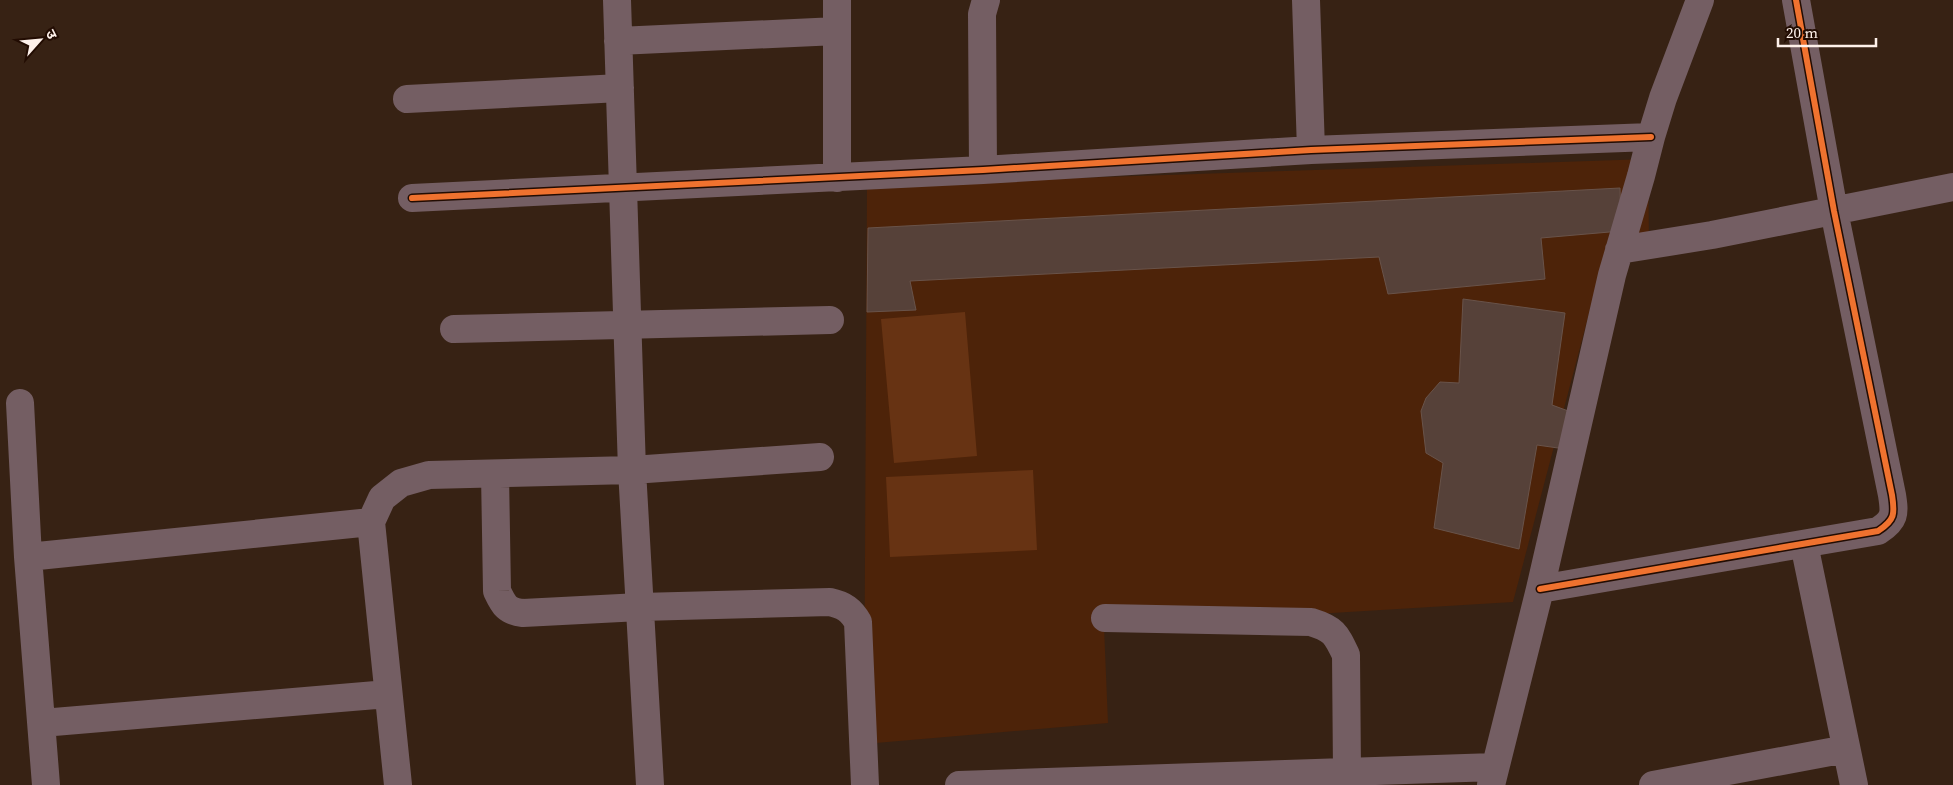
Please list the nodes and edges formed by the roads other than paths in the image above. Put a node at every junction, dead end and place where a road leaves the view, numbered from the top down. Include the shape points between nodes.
1 (617, 0) edge
2 (837, 0) edge
3 (986, 0) edge
4 (1306, 0) edge
5 (1700, 0) edge
6 (1796, 0) edge
7 (837, 31) junction
8 (618, 41) junction
9 (620, 88) junction
10 (407, 99) dead end
11 (1651, 137) junction
12 (1311, 150) junction
13 (983, 170) junction
14 (837, 178) junction
15 (1953, 187) edge
16 (622, 189) junction
17 (412, 198) dead end
18 (1834, 211) junction
19 (1619, 250) junction
20 (830, 320) dead end
21 (627, 324) junction
22 (454, 329) dead end
23 (20, 403) dead end
24 (820, 457) dead end
25 (632, 470) junction
26 (495, 474) junction
27 (371, 522) junction
28 (1804, 544) junction
29 (28, 557) junction
30 (1540, 589) junction
31 (640, 607) junction
32 (1105, 618) dead end
33 (388, 694) junction
34 (42, 723) junction
35 (1846, 749) junction
36 (1347, 772) junction
37 (1493, 776) edge
38 (46, 785) edge
39 (398, 785) edge
40 (650, 785) edge
41 (865, 785) edge
42 (959, 785) edge
43 (1653, 785) edge
44 (1854, 785) edge

1 - 8 street
2 - 7 street
3 - 13 street via 982,14
4 - 12 street
5 - 11 street
6 - 18 street
7 - 8 street
7 - 14 street
8 - 9 street
9 - 10 street
9 - 16 street
11 - 12 street
11 - 19 street
12 - 13 street
13 - 14 street
14 - 16 street
15 - 18 street
16 - 17 street
16 - 21 street
18 - 19 street
18 - 28 street via 1894,509 1890,524 1878,531
19 - 30 street
20 - 21 street
21 - 22 street
21 - 25 street
23 - 29 street
24 - 25 street
25 - 26 street
25 - 31 street
26 - 27 street via 429,476 401,484 382,498
26 - 31 street via 497,591 511,612
27 - 29 street
27 - 33 street
28 - 30 street
28 - 35 street
29 - 34 street
30 - 37 street
31 - 40 street
31 - 41 street via 842,604 858,622
32 - 36 street via 1311,622 1329,627 1346,655
33 - 34 street
33 - 39 street
34 - 38 street
35 - 43 street
35 - 44 street
36 - 37 street
36 - 42 street

